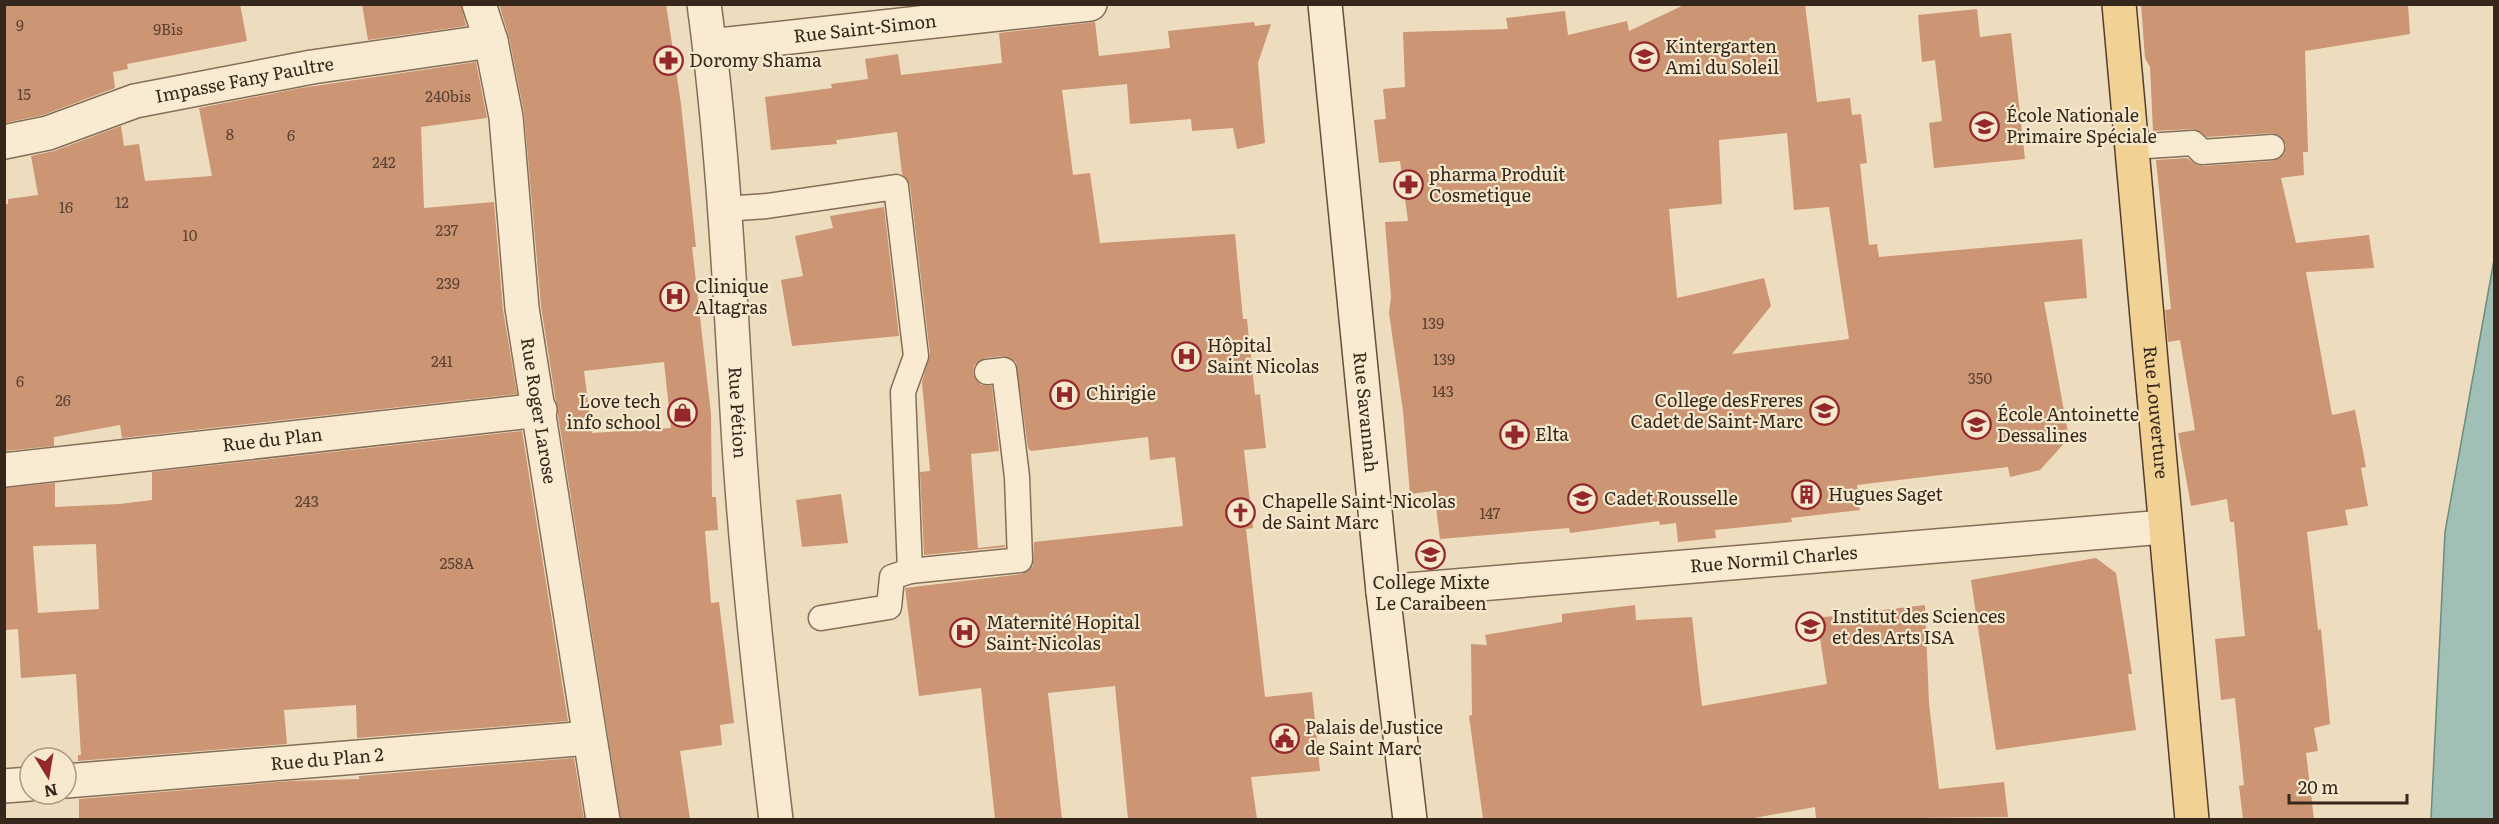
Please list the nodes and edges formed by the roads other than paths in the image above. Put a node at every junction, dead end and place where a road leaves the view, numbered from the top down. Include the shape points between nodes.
1 (479, 4) edge
2 (704, 4) edge
3 (1090, 4) edge
4 (1325, 4) edge
5 (2119, 4) edge
6 (491, 41) junction
7 (710, 46) junction
8 (4, 142) edge
9 (2132, 147) junction
10 (2272, 147) dead end
11 (724, 209) junction
12 (987, 372) dead end
13 (540, 410) junction
14 (4, 470) edge
15 (2163, 527) junction
16 (910, 572) junction
17 (1383, 592) junction
18 (821, 618) dead end
19 (589, 738) junction
20 (78, 780) edge
21 (603, 819) edge
22 (776, 819) edge
23 (1410, 819) edge
24 (2192, 819) edge

1 - 6 street, Rue Roger Larose
2 - 7 street, Rue Pétion
3 - 7 street, Rue Saint-Simon
4 - 17 street, Rue Savannah
5 - 9 main road, Rue Louverture
6 - 8 street, Impasse Fany Paultre via 312,67 135,101 48,133
6 - 13 street, Rue Roger Larose via 506,117 522,308
7 - 11 street, Rue Pétion
9 - 10 lane via 2193,143 2202,152
9 - 15 main road, Rue Louverture
11 - 16 lane via 896,187 916,356 903,392
11 - 22 street, Rue Pétion via 755,641
12 - 16 lane via 1004,370 1017,477 1020,560
13 - 14 street, Rue du Plan
13 - 19 street, Rue Roger Larose
15 - 17 street, Rue Normil Charles
15 - 24 main road, Rue Louverture
16 - 18 lane via 892,577 889,607
17 - 23 street, Rue Savannah
19 - 20 street, Rue du Plan 2
19 - 21 street, Rue Roger Larose

